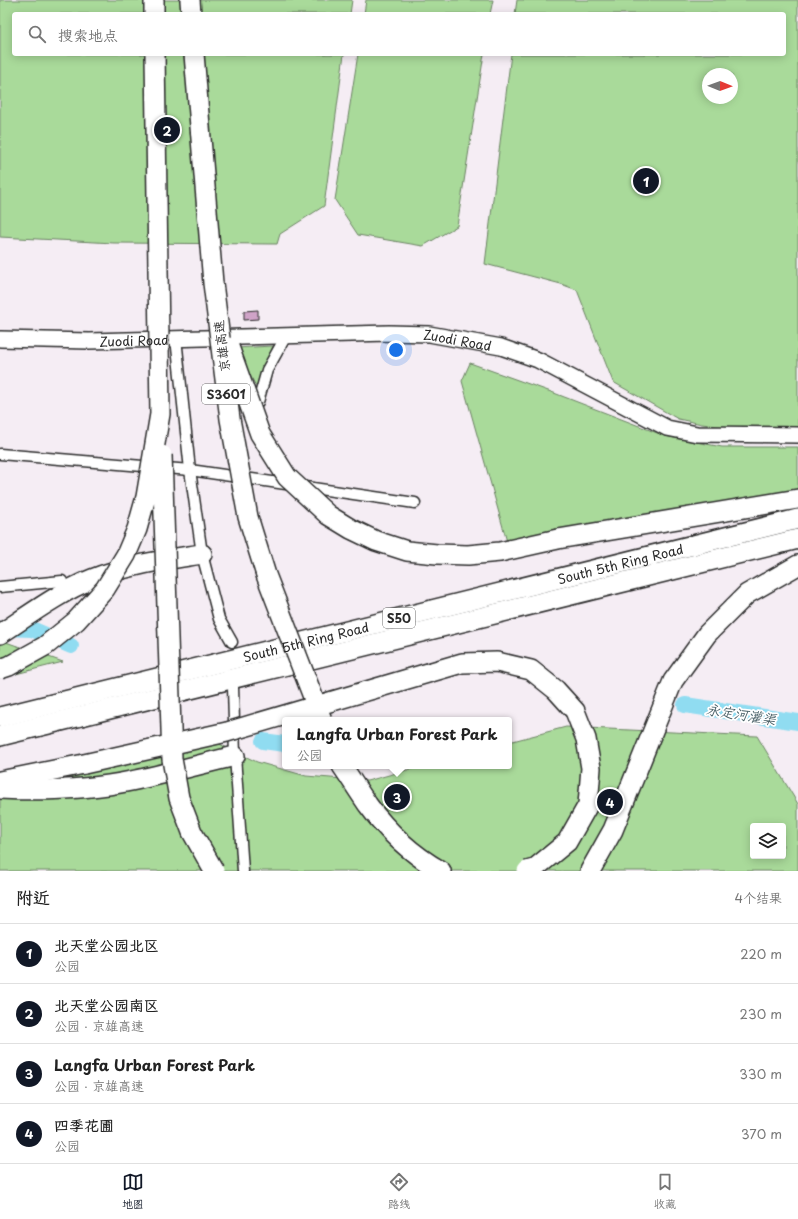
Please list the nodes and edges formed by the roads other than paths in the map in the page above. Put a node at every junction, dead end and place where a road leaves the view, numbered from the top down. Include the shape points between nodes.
1 (154, 0) edge
2 (190, 0) edge
3 (154, 12) edge
4 (191, 12) edge
5 (155, 56) edge
6 (194, 56) edge
7 (213, 283) junction
8 (286, 336) junction
9 (176, 338) junction
10 (213, 338) junction
11 (0, 339) edge
12 (160, 414) junction
13 (798, 435) edge
14 (0, 454) edge
15 (190, 470) junction
16 (798, 499) edge
17 (415, 503) dead end
18 (798, 519) edge
19 (798, 539) edge
20 (202, 554) junction
21 (798, 565) edge
22 (62, 581) dead end
23 (0, 587) edge
24 (0, 634) edge
25 (232, 642) dead end
26 (0, 669) edge
27 (233, 687) dead end
28 (321, 717) edge
29 (0, 718) edge
30 (0, 736) edge
31 (235, 756) junction
32 (344, 769) edge
33 (0, 780) edge
34 (0, 788) edge
35 (214, 871) edge
36 (243, 871) edge
37 (441, 871) edge
38 (527, 871) edge
39 (590, 871) edge

1 - 3 highway
2 - 4 highway
5 - 12 highway, bridge
6 - 7 highway, 京雄高速 / S3601, bridge
7 - 16 highway, bridge via 231,354 260,434 287,477 328,515 376,541 407,551 437,554 500,552 558,539
7 - 28 highway, 京雄高速 / S3601, bridge via 230,419 248,517 266,575
8 - 10 main road, Zuodi Road
8 - 10 street via 267,370 258,402 238,369
8 - 13 main road, Zuodi Road via 429,334 501,346 538,360 667,428 697,434
9 - 10 main road, Zuodi Road
9 - 11 main road, Zuodi Road via 89,341
9 - 15 street
12 - 26 highway, bridge via 146,497 137,529 126,555 105,589 76,621 45,646
12 - 35 highway, bridge via 172,759 179,798 192,832
14 - 15 street
15 - 17 street
15 - 20 street
18 - 29 highway, South 5th Ring Road / S50
19 - 30 highway, South 5th Ring Road / S50
20 - 24 highway via 126,567 91,579
20 - 25 street via 219,620
21 - 39 highway via 747,594 707,634 673,681 613,830
22 - 23 street
27 - 31 street
31 - 34 highway via 123,782 32,790
31 - 36 street
32 - 37 highway via 368,806 398,839
33 - 38 highway, bridge via 227,732 462,663 497,662 531,670 556,690 575,711 586,739 591,768 588,805 567,842 534,869

